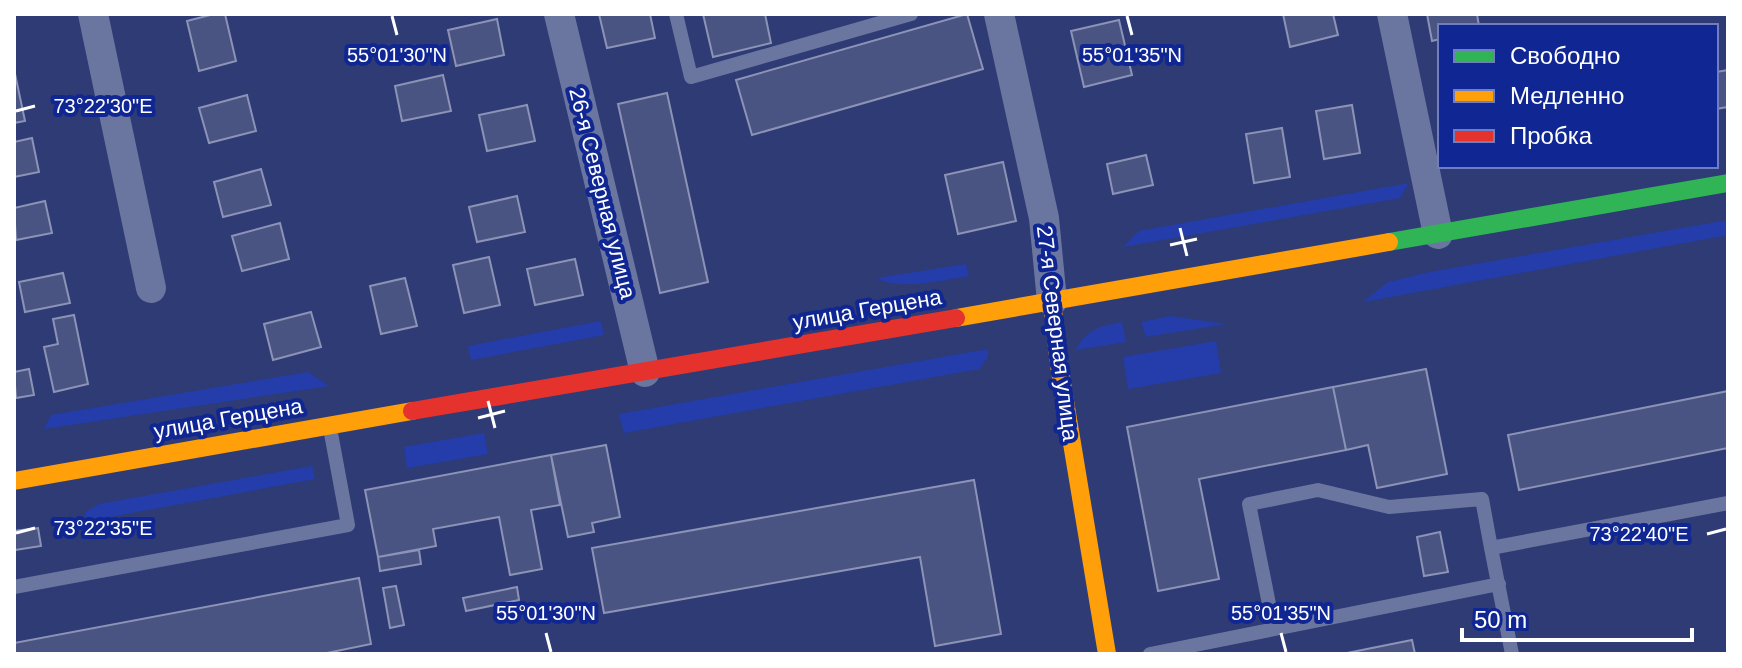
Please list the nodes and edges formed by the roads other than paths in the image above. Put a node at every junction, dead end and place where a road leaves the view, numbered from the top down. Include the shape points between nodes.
1 (93, 14) edge
2 (559, 14) edge
3 (676, 14) edge
4 (911, 14) edge
5 (999, 14) edge
6 (1392, 14) edge
7 (1728, 183) edge
8 (1438, 234) junction
9 (151, 288) dead end
10 (1052, 301) junction
11 (645, 372) junction
12 (329, 424) junction
13 (14, 481) edge
14 (1728, 503) edge
15 (1491, 548) junction
16 (1499, 584) junction
17 (14, 587) edge
18 (1274, 629) junction
19 (1107, 654) edge
20 (1150, 654) edge
21 (1512, 654) edge

1 - 9 street
2 - 11 street, 26-я Северная улица
3 - 4 lane via 691,77
5 - 10 street, 27-я Северная улица via 1044,218
6 - 8 street
7 - 8 main road, улица Герцена
8 - 10 main road, улица Герцена
10 - 11 main road, улица Герцена
10 - 19 main road, 27-я Северная улица
11 - 12 main road, улица Герцена
12 - 13 main road, улица Герцена
12 - 17 lane via 348,525
14 - 15 lane
15 - 16 lane
15 - 18 lane via 1482,499 1389,507 1318,490 1249,504
16 - 18 lane
16 - 21 lane
18 - 20 lane

